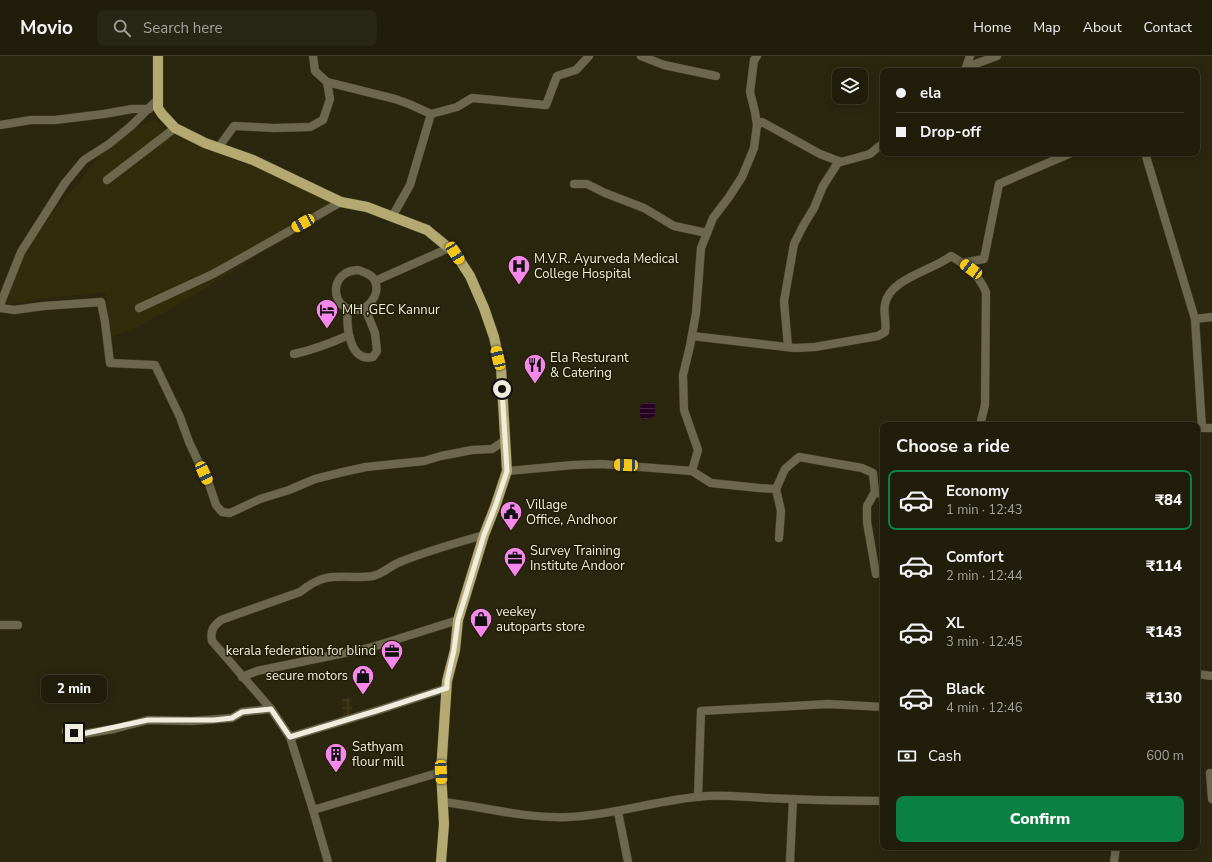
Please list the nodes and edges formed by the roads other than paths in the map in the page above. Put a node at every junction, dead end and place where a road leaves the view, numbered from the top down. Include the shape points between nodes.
1 (158, 56) edge
2 (313, 56) edge
3 (589, 56) edge
4 (641, 56) edge
5 (757, 56) edge
6 (970, 56) edge
7 (998, 56) edge
8 (965, 68) edge
9 (968, 68) edge
10 (716, 76) dead end
11 (327, 82) junction
12 (158, 99) junction
13 (149, 109) junction
14 (431, 114) junction
15 (0, 125) edge
16 (756, 125) junction
17 (175, 128) junction
18 (880, 146) edge
19 (218, 148) junction
20 (1064, 156) edge
21 (1146, 156) edge
22 (838, 161) junction
23 (107, 180) dead end
24 (574, 184) dead end
25 (341, 202) junction
26 (392, 217) junction
27 (707, 233) junction
28 (449, 248) junction
29 (962, 263) junction
30 (375, 281) junction
31 (0, 305) edge
32 (367, 306) junction
33 (0, 308) edge
34 (139, 308) dead end
35 (348, 309) junction
36 (1212, 317) edge
37 (1195, 319) junction
38 (349, 334) junction
39 (692, 336) junction
40 (788, 347) junction
41 (294, 354) dead end
42 (981, 422) edge
43 (1212, 428) edge
44 (504, 441) junction
45 (507, 471) junction
46 (692, 471) junction
47 (776, 489) junction
48 (875, 492) junction
49 (880, 494) edge
50 (484, 535) junction
51 (779, 538) dead end
52 (876, 574) dead end
53 (458, 620) junction
54 (0, 625) edge
55 (18, 625) dead end
56 (1200, 674) edge
57 (1212, 676) edge
58 (242, 677) junction
59 (447, 688) junction
60 (880, 707) edge
61 (271, 709) junction
62 (66, 731) dead end
63 (290, 737) junction
64 (441, 772) junction
65 (1210, 774) dead end
66 (698, 798) junction
67 (793, 799) junction
68 (1212, 799) edge
69 (880, 801) edge
70 (443, 802) junction
71 (313, 810) junction
72 (618, 812) junction
73 (1116, 850) edge
74 (328, 862) edge
75 (441, 862) edge
76 (628, 862) edge
77 (790, 862) edge
78 (1114, 862) edge

1 - 12 main road
2 - 11 street via 315,71
3 - 14 street via 576,70 557,76 546,105 472,98 457,107
4 - 10 street via 664,65
5 - 16 street via 754,60 750,92
6 - 8 street
7 - 9 street
11 - 14 street via 395,99
11 - 19 street via 330,99 323,120 310,127 234,126
12 - 13 street
12 - 17 main road via 158,108
13 - 15 street
13 - 31 street via 109,144 84,160 65,183 21,252
14 - 26 street via 410,184
16 - 22 street via 762,122
16 - 27 street via 754,148 742,177 713,218
17 - 19 main road
17 - 23 street
18 - 22 street via 870,154
19 - 25 main road via 253,160
20 - 29 street via 999,184 984,258
21 - 37 street
22 - 40 street via 794,244 784,300
24 - 27 street via 587,184 644,208 674,226
25 - 26 main road via 367,207
25 - 34 street via 213,274
26 - 28 main road via 427,230
27 - 39 street via 701,248
28 - 30 street
28 - 44 main road via 470,276 494,336 501,368
29 - 40 street via 951,256 890,291 885,305 885,332 878,336 815,347
29 - 42 street via 971,269 986,292 985,405
30 - 32 street via 375,295
30 - 35 street via 364,272 350,271 339,279 336,292 342,304
32 - 35 street via 361,309
32 - 38 street via 377,343 377,351 373,357 360,356 353,348
33 - 44 street via 14,310 101,302 110,364 155,365 180,417 216,505 222,512 230,513 315,479 366,467 424,461 472,450 492,449
35 - 38 street
36 - 37 street
37 - 43 street via 1202,428
38 - 41 street via 322,346
39 - 40 street
39 - 46 street via 683,375 684,410 698,450
44 - 45 main road
45 - 46 street via 601,464
45 - 50 main road
46 - 47 street via 711,483
47 - 48 street via 785,469 799,457 862,468 873,473
47 - 51 street via 780,511
48 - 49 street
48 - 52 street via 867,506 867,522
50 - 53 main road
50 - 58 street via 427,552 371,576 322,578 300,592 221,620 212,629 212,641
53 - 58 street via 369,648 257,671
53 - 59 main road
54 - 55 street
56 - 57 street
58 - 61 street
59 - 63 street
59 - 64 main road
60 - 66 street via 828,704 701,711
61 - 62 street via 242,712 232,718 192,721 148,720 82,734
61 - 63 street
63 - 71 street
64 - 70 main road
64 - 71 street
65 - 68 street
66 - 67 street via 734,796
66 - 72 street via 669,800
67 - 69 street
67 - 77 street
70 - 72 street via 536,817 570,817
70 - 75 main road
71 - 74 street
72 - 76 street
73 - 78 street

